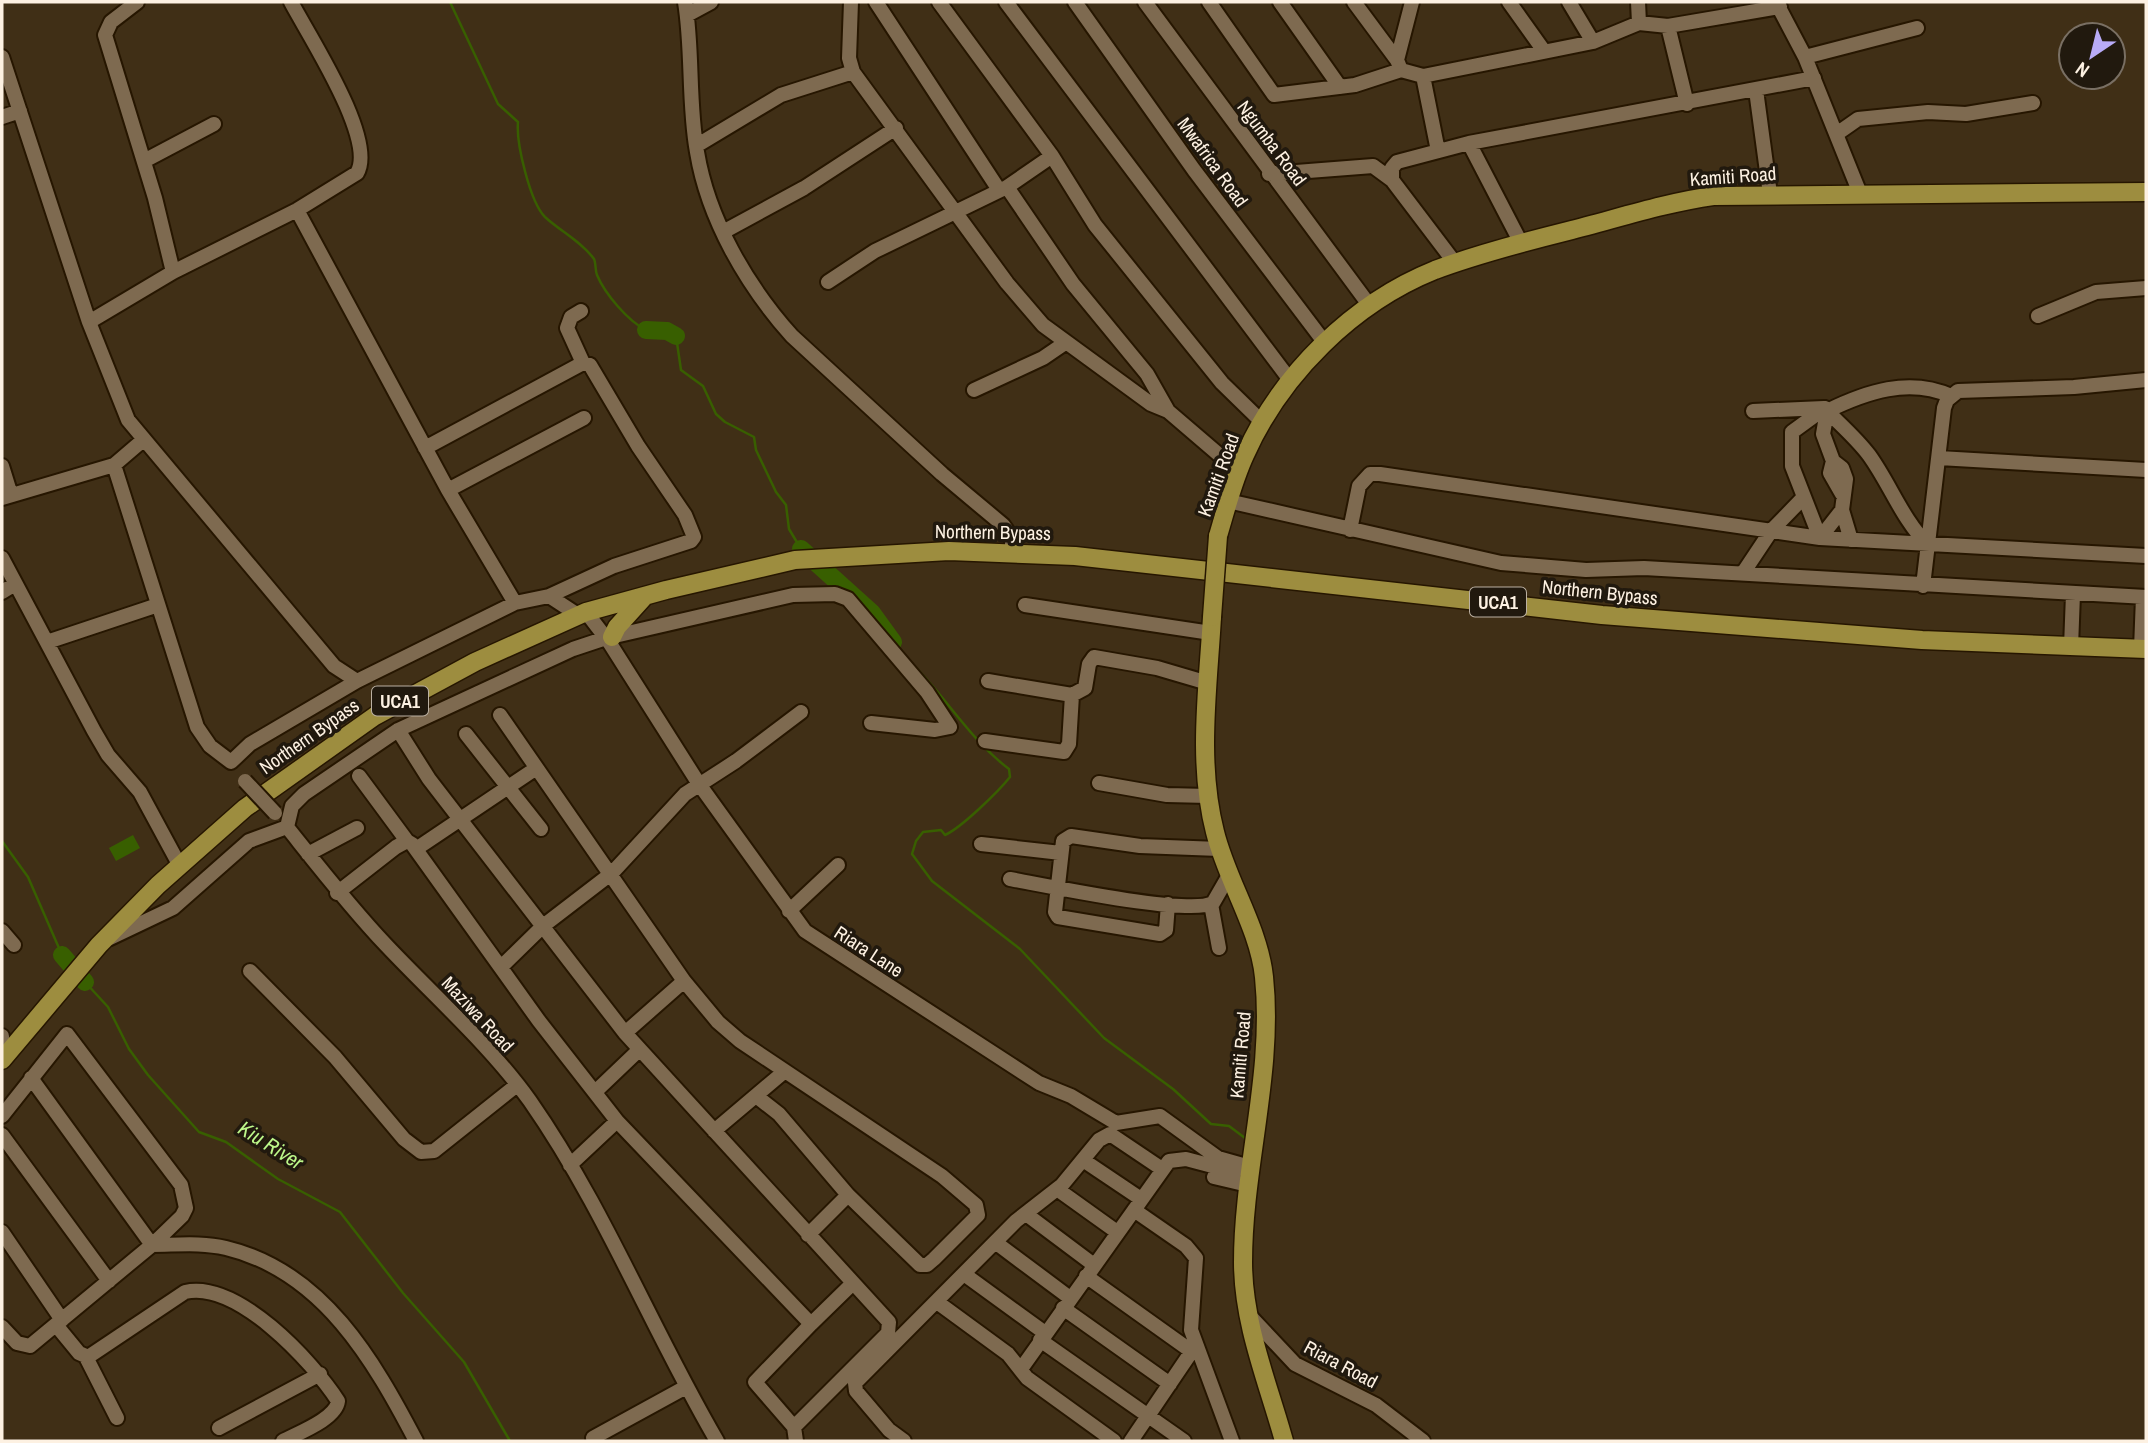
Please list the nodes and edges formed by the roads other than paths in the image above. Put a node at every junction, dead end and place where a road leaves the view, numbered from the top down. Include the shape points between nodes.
1 (136, 2) edge
2 (291, 2) edge
3 (711, 2) edge
4 (851, 2) edge
5 (876, 2) edge
6 (939, 2) edge
7 (1006, 2) edge
8 (1075, 2) edge
9 (1145, 2) edge
10 (1209, 2) edge
11 (1280, 2) edge
12 (1354, 2) edge
13 (1412, 2) edge
14 (1509, 2) edge
15 (1569, 2) edge
16 (1638, 2) edge
17 (1778, 4) edge
18 (686, 8) edge
19 (1639, 23) junction
20 (1668, 26) junction
21 (1916, 28) dead end
22 (1593, 42) junction
23 (1544, 51) junction
24 (2, 57) edge
25 (1805, 57) junction
26 (1399, 65) junction
27 (853, 72) junction
28 (1423, 76) junction
29 (1814, 78) junction
30 (1340, 87) junction
31 (1756, 90) junction
32 (2033, 103) dead end
33 (1687, 104) junction
34 (20, 111) junction
35 (2, 117) edge
36 (214, 124) dead end
37 (897, 128) junction
38 (1838, 133) junction
39 (1469, 143) junction
40 (696, 146) junction
41 (1438, 151) junction
42 (1052, 156) junction
43 (144, 161) junction
44 (1269, 174) junction
45 (1392, 180) junction
46 (1003, 189) junction
47 (2146, 192) edge
48 (1770, 194) junction
49 (1861, 196) junction
50 (297, 210) junction
51 (957, 211) junction
52 (723, 232) junction
53 (1521, 243) junction
54 (1455, 263) junction
55 (173, 272) junction
56 (828, 282) dead end
57 (2146, 288) edge
58 (1370, 306) junction
59 (581, 311) dead end
60 (2038, 316) dead end
61 (89, 322) junction
62 (1065, 343) junction
63 (1325, 343) junction
64 (583, 363) junction
65 (1290, 380) junction
66 (2146, 380) edge
67 (974, 390) dead end
68 (1951, 396) junction
69 (1826, 410) junction
70 (1168, 411) junction
71 (1753, 411) dead end
72 (584, 418) dead end
73 (1262, 422) junction
74 (142, 441) junction
75 (425, 448) junction
76 (1939, 458) junction
77 (114, 465) junction
78 (2, 466) edge
79 (2146, 470) edge
80 (1238, 471) junction
81 (448, 490) junction
82 (6, 497) edge
83 (1804, 497) junction
84 (1228, 501) junction
85 (1842, 510) junction
86 (1350, 530) junction
87 (1771, 531) junction
88 (1820, 538) junction
89 (1852, 540) junction
90 (1928, 545) junction
91 (1012, 553) junction
92 (2146, 556) edge
93 (2, 558) edge
94 (1744, 573) junction
95 (15, 584) junction
96 (1923, 586) junction
97 (2, 592) edge
98 (2073, 594) junction
99 (645, 596) junction
100 (2145, 597) edge
101 (553, 598) junction
102 (515, 603) junction
103 (158, 605) junction
104 (1025, 605) dead end
105 (582, 614) junction
106 (561, 623) junction
107 (1212, 625) junction
108 (609, 637) junction
109 (47, 642) junction
110 (2071, 647) junction
111 (2143, 649) edge
112 (357, 681) junction
113 (988, 681) dead end
114 (1208, 682) junction
115 (1072, 695) junction
116 (801, 712) dead end
117 (500, 715) dead end
118 (871, 723) dead end
119 (398, 730) junction
120 (466, 734) dead end
121 (985, 741) dead end
122 (231, 762) junction
123 (535, 769) junction
124 (359, 776) dead end
125 (1098, 783) dead end
126 (699, 784) junction
127 (508, 788) junction
128 (1208, 796) junction
129 (460, 819) junction
130 (286, 827) junction
131 (357, 828) dead end
132 (541, 830) dead end
133 (981, 844) dead end
134 (411, 845) junction
135 (1219, 849) junction
136 (308, 853) junction
137 (1061, 853) junction
138 (838, 865) dead end
139 (180, 866) junction
140 (612, 873) junction
141 (1228, 877) junction
142 (1010, 879) dead end
143 (1058, 888) junction
144 (337, 892) junction
145 (1168, 904) junction
146 (1211, 904) junction
147 (789, 911) junction
148 (543, 926) junction
149 (2, 931) edge
150 (102, 942) junction
151 (14, 945) dead end
152 (1219, 948) dead end
153 (500, 967) junction
154 (250, 971) dead end
155 (684, 981) junction
156 (625, 1033) junction
157 (639, 1050) junction
158 (2, 1060) edge
159 (785, 1071) junction
160 (31, 1078) junction
161 (517, 1085) junction
162 (595, 1093) junction
163 (756, 1096) junction
164 (2, 1116) edge
165 (617, 1121) junction
166 (714, 1131) junction
167 (2, 1135) edge
168 (1083, 1160) junction
169 (570, 1165) junction
170 (1162, 1169) junction
171 (1249, 1175) junction
172 (1057, 1189) junction
173 (848, 1195) junction
174 (1137, 1204) junction
175 (1026, 1214) junction
176 (2, 1232) edge
177 (1117, 1232) junction
178 (808, 1235) junction
179 (995, 1242) junction
180 (152, 1245) junction
181 (1090, 1270) junction
182 (964, 1274) junction
183 (109, 1280) junction
184 (853, 1283) junction
185 (937, 1302) junction
186 (1066, 1303) junction
187 (1247, 1313) junction
188 (59, 1322) junction
189 (811, 1324) junction
190 (2, 1328) edge
191 (1043, 1336) junction
192 (1194, 1348) junction
193 (86, 1357) junction
194 (1021, 1369) junction
195 (320, 1374) junction
196 (1170, 1384) junction
197 (686, 1387) junction
198 (1149, 1417) junction
199 (117, 1418) dead end
200 (219, 1428) dead end
201 (795, 1434) edge
202 (593, 1438) dead end
203 (283, 1441) edge
204 (416, 1441) edge
205 (717, 1441) edge
206 (904, 1441) edge
207 (1114, 1441) edge
208 (1131, 1441) edge
209 (1184, 1441) edge
210 (1232, 1441) edge
211 (1284, 1441) edge
212 (1423, 1441) edge

1 - 43 street via 111,22 105,35
2 - 50 street via 354,121 363,151 357,173
3 - 18 street
4 - 27 street via 849,58
5 - 46 street
6 - 42 street
7 - 65 street
8 - 63 street, Mwafrica Road
9 - 44 street, Ngumba Road
10 - 30 street via 1274,95
11 - 30 street
12 - 26 street
13 - 26 street
14 - 23 street
15 - 22 street
16 - 19 street
17 - 20 street
17 - 25 street
18 - 40 street
19 - 20 street
19 - 22 street
20 - 33 street
21 - 25 street
22 - 23 street
23 - 28 street
24 - 34 street
25 - 29 street
26 - 28 street
26 - 30 street
27 - 37 street
27 - 40 street via 781,94
28 - 41 street
29 - 31 street
29 - 38 street
31 - 33 street
31 - 48 street
32 - 38 street via 1966,114 1928,111 1858,119
33 - 39 street
34 - 35 street
34 - 61 street
36 - 43 street
37 - 51 street
37 - 52 street via 804,188
38 - 49 street
39 - 41 street
39 - 53 street
40 - 52 street via 706,191
41 - 45 street via 1397,162
42 - 46 street
42 - 73 street via 1095,225 1222,383
43 - 55 street
44 - 45 street via 1369,165
44 - 58 street, Ngumba Road
45 - 54 street
46 - 51 street
46 - 70 street via 1147,374
47 - 49 main road, Kamiti Road
48 - 49 main road, Kamiti Road
48 - 53 main road, Kamiti Road via 1688,200
50 - 55 street
50 - 75 street
51 - 56 street via 875,251
51 - 62 street via 1007,283
52 - 91 street via 775,317 792,336 1003,525 1012,538
53 - 54 main road, Kamiti Road
54 - 58 main road, Kamiti Road
55 - 61 street
57 - 60 street via 2096,292
58 - 63 main road, Kamiti Road
59 - 64 street via 571,317 567,328
61 - 74 street via 128,420
62 - 67 street
62 - 70 street via 1151,404
63 - 65 main road, Kamiti Road
64 - 75 street
64 - 101 street via 590,365 608,392 694,537 614,566
65 - 73 main road, Kamiti Road
66 - 68 street via 1958,391
68 - 69 street via 1925,387 1879,390
68 - 76 street via 1944,408
69 - 71 street
69 - 83 street via 1790,436 1792,466
69 - 85 street via 1823,434 1846,479
69 - 90 street via 1867,453 1910,527
70 - 80 street
72 - 81 street
73 - 80 main road, Kamiti Road
74 - 77 street
74 - 112 street via 334,666
75 - 81 street
76 - 79 street
76 - 90 street
77 - 82 street
77 - 103 street, Maziwa Road
78 - 82 street
80 - 84 main road, Kamiti Road
81 - 102 street
83 - 87 street
83 - 88 street
84 - 86 street
84 - 107 main road, Kamiti Road, bridge via 1218,536
85 - 88 street
85 - 89 street
86 - 87 street via 1359,486 1370,474 1380,474
86 - 94 street via 1501,563
87 - 88 street
87 - 94 street
88 - 89 street
89 - 90 street
90 - 92 street
90 - 96 street
91 - 99 main road, Northern Bypass / UCA1 via 949,551 795,560
91 - 110 main road, Northern Bypass / UCA1 via 1142,561 1602,615
93 - 95 street
94 - 96 street
95 - 97 street
95 - 109 street
96 - 98 street
98 - 100 street
98 - 110 street
99 - 105 main road, Northern Bypass / UCA1
99 - 108 main road
100 - 111 street
101 - 102 street
101 - 105 street, Riara Lane
101 - 106 street
102 - 112 street
103 - 109 street
103 - 122 street, Maziwa Road via 197,727 210,746
104 - 107 street
105 - 106 main road, Northern Bypass / UCA1
105 - 108 street, Riara Lane
106 - 139 main road, Northern Bypass / UCA1 via 475,662 375,716 282,779
107 - 114 main road, Kamiti Road
108 - 118 street via 793,595 843,595 899,658 950,727 935,730
108 - 119 street via 573,649
108 - 126 street, Riara Lane
109 - 139 street via 108,755 140,792
110 - 111 main road, Northern Bypass / UCA1
112 - 122 street via 250,744
113 - 115 street
114 - 115 street via 1094,657 1085,688
114 - 128 main road, Kamiti Road
115 - 121 street via 1069,744 1064,752
116 - 126 street
117 - 123 street
119 - 129 street
119 - 130 street via 304,794 292,806
120 - 127 street
122 - 130 street, Maziwa Road, bridge
123 - 127 street
123 - 140 street
124 - 134 street
125 - 128 street via 1167,795
126 - 140 street
126 - 147 street, Riara Lane
127 - 129 street
127 - 132 street
128 - 135 main road, Kamiti Road
129 - 134 street
129 - 148 street
130 - 136 street, Maziwa Road
130 - 150 street via 250,841 173,908
131 - 136 street
133 - 137 street
134 - 144 street
134 - 153 street
135 - 137 street via 1140,846 1071,836 1063,841
135 - 141 main road, Kamiti Road
136 - 144 street, Maziwa Road
137 - 143 street
138 - 147 street
139 - 150 main road, Northern Bypass / UCA1
140 - 148 street
140 - 155 street
141 - 146 street
141 - 171 main road, Kamiti Road via 1264,976 1262,1070
142 - 143 street
143 - 145 street
143 - 145 street via 1056,915 1092,925 1162,933
144 - 161 street, Maziwa Road
145 - 146 street
146 - 152 street
147 - 171 street, Riara Lane via 811,936 1027,1076 1116,1123 1160,1116
148 - 153 street
148 - 156 street
149 - 151 street
150 - 158 main road, Northern Bypass / UCA1
153 - 162 street
154 - 161 street via 421,1152 434,1152
155 - 156 street
155 - 159 street via 718,1022
156 - 157 street
157 - 162 street
157 - 166 street
159 - 163 street
159 - 173 street via 942,1176 979,1211 922,1266
160 - 164 street
160 - 180 street
160 - 180 street via 67,1034 181,1185 186,1208
161 - 169 street, Maziwa Road
162 - 165 street
163 - 166 street
163 - 173 street via 779,1114
165 - 169 street
165 - 189 street
166 - 178 street
167 - 183 street
168 - 170 street via 1110,1134
168 - 172 street
168 - 174 street
169 - 197 street, Maziwa Road
170 - 171 street via 1171,1160 1186,1159
170 - 174 street
171 - 187 main road, Kamiti Road via 1242,1262
172 - 175 street
172 - 177 street
173 - 178 street
174 - 177 street
174 - 192 street via 1196,1258 1189,1320
175 - 179 street
175 - 181 street
176 - 188 street
177 - 181 street
178 - 184 street
179 - 182 street
179 - 186 street
180 - 183 street
180 - 204 street via 227,1248 294,1281 339,1318 355,1338 382,1376
181 - 186 street
181 - 192 street
182 - 185 street
182 - 191 street
183 - 188 street
184 - 189 street
184 - 201 street via 889,1322 888,1333
185 - 194 street via 996,1344
185 - 206 street via 853,1387
186 - 191 street
186 - 196 street
187 - 211 main road, Kamiti Road
187 - 212 street, Riara Road via 1295,1364 1376,1405
188 - 190 street via 30,1346
188 - 193 street
189 - 201 street via 755,1382
191 - 194 street
191 - 198 street
192 - 196 street
192 - 210 street
193 - 195 street via 194,1290 220,1297 271,1326
193 - 199 street
194 - 207 street
195 - 200 street
195 - 203 street via 338,1405
196 - 198 street
197 - 202 street
197 - 205 street, Maziwa Road
198 - 208 street
198 - 209 street

